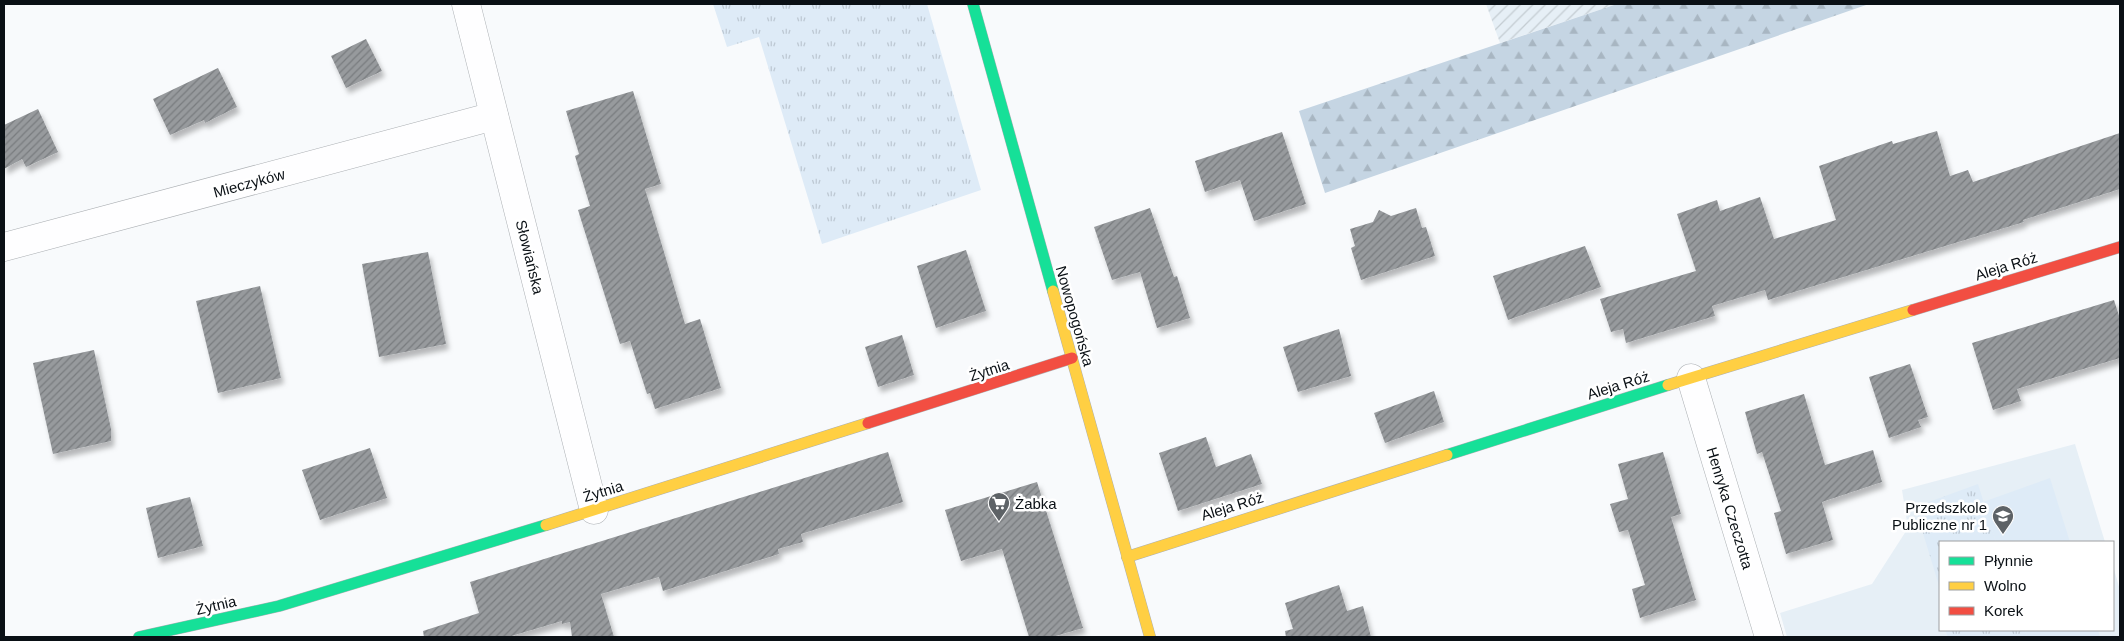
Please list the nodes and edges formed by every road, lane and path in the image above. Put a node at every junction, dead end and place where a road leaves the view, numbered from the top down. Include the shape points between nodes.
1 (466, 4) edge
2 (972, 4) edge
3 (494, 116) junction
4 (2120, 247) edge
5 (4, 248) edge
6 (1072, 358) junction
7 (1692, 378) junction
8 (594, 510) junction
9 (1127, 557) junction
10 (139, 637) edge
11 (1150, 637) edge
12 (1769, 637) edge

1 - 3 street, Słowiańska
2 - 6 street, Nowopogońska
3 - 5 street, Mieczyków
3 - 8 street, Słowiańska
4 - 7 street, Aleja Róż
6 - 8 street, Żytnia
6 - 9 street, Nowopogońska
7 - 9 street, Aleja Róż
7 - 12 street, Henryka Czeczotta
8 - 10 street, Żytnia via 280,606
9 - 11 street, Nowopogońska

